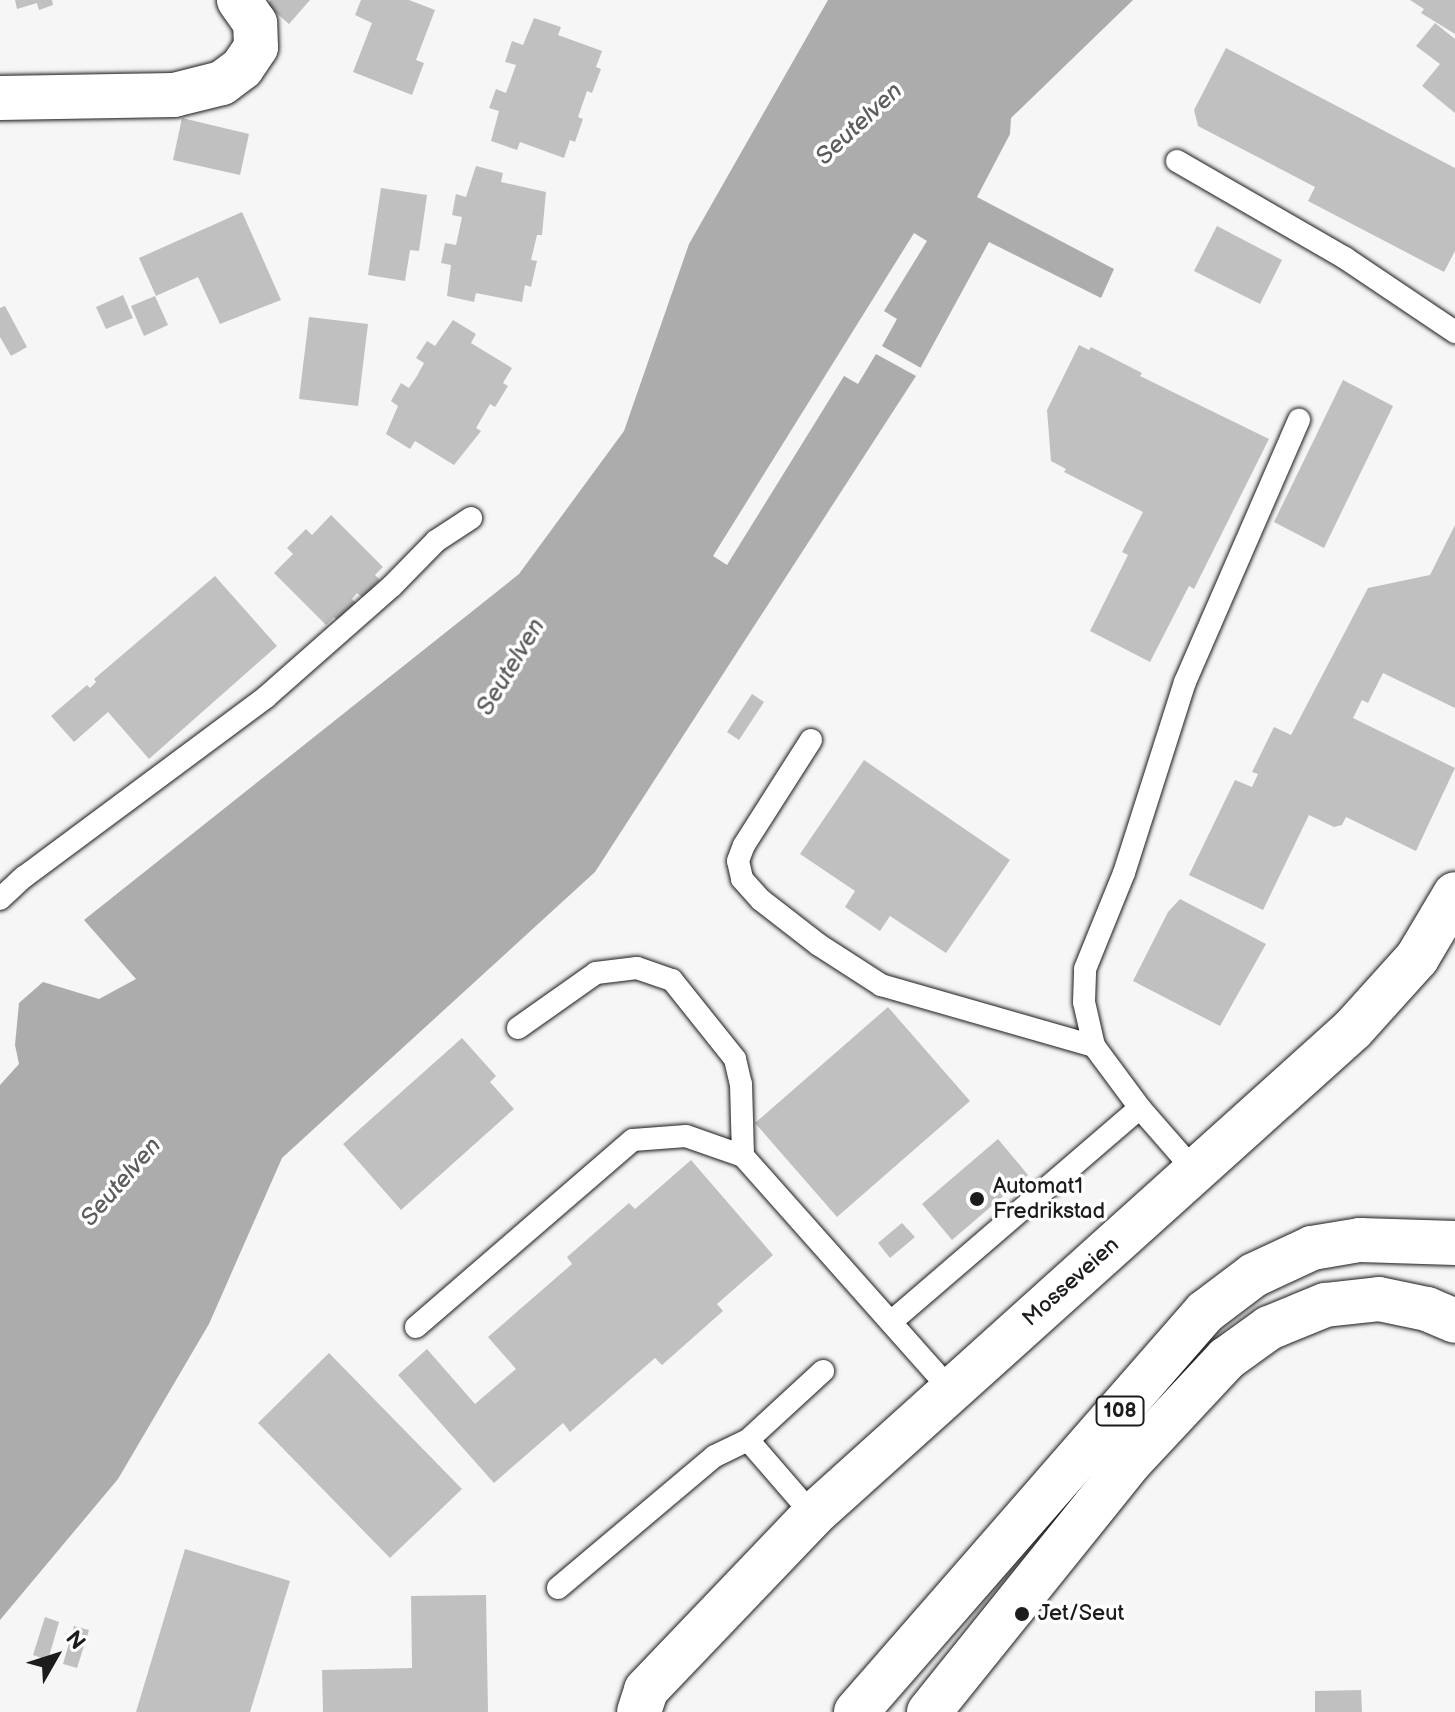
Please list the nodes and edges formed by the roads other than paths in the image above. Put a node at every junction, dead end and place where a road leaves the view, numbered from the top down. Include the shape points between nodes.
1 (239, 0) edge
2 (0, 98) edge
3 (1177, 161) dead end
4 (1455, 332) edge
5 (1299, 420) dead end
6 (471, 518) dead end
7 (811, 740) dead end
8 (1455, 894) edge
9 (0, 899) edge
10 (518, 1028) dead end
11 (1094, 1046) junction
12 (1140, 1108) junction
13 (743, 1156) junction
14 (1194, 1170) junction
15 (1455, 1243) edge
16 (1455, 1321) edge
17 (891, 1322) junction
18 (416, 1327) dead end
19 (823, 1371) dead end
20 (951, 1390) junction
21 (748, 1440) junction
22 (813, 1515) junction
23 (558, 1588) dead end
24 (675, 1661) junction
25 (639, 1712) edge
26 (670, 1712) edge
27 (856, 1712) edge
28 (929, 1712) edge

1 - 2 street via 255,23 256,47 242,68 222,83 174,95
3 - 4 lane via 1345,258
5 - 11 lane via 1185,682 1124,873 1091,946 1084,1002
6 - 9 lane via 436,541 266,697
7 - 11 lane via 738,861 742,879 761,900 881,985
8 - 14 street, Mosseveien via 1417,958 1353,1029
10 - 13 lane via 596,973 651,969 672,980 735,1059
11 - 12 lane
12 - 14 lane
12 - 17 lane
13 - 17 lane
13 - 18 lane via 686,1136 633,1140
14 - 20 street, Mosseveien
15 - 27 street, 108 via 1360,1240 1312,1248 1254,1275 1205,1312
16 - 28 street, 108 via 1379,1299 1325,1305 1269,1328 1226,1359 1130,1462
17 - 20 lane
19 - 21 lane
20 - 22 street, Mosseveien
21 - 22 lane
21 - 23 lane via 715,1456
22 - 24 street, Mosseveien
24 - 25 street, Mosseveien via 646,1690
24 - 26 street

